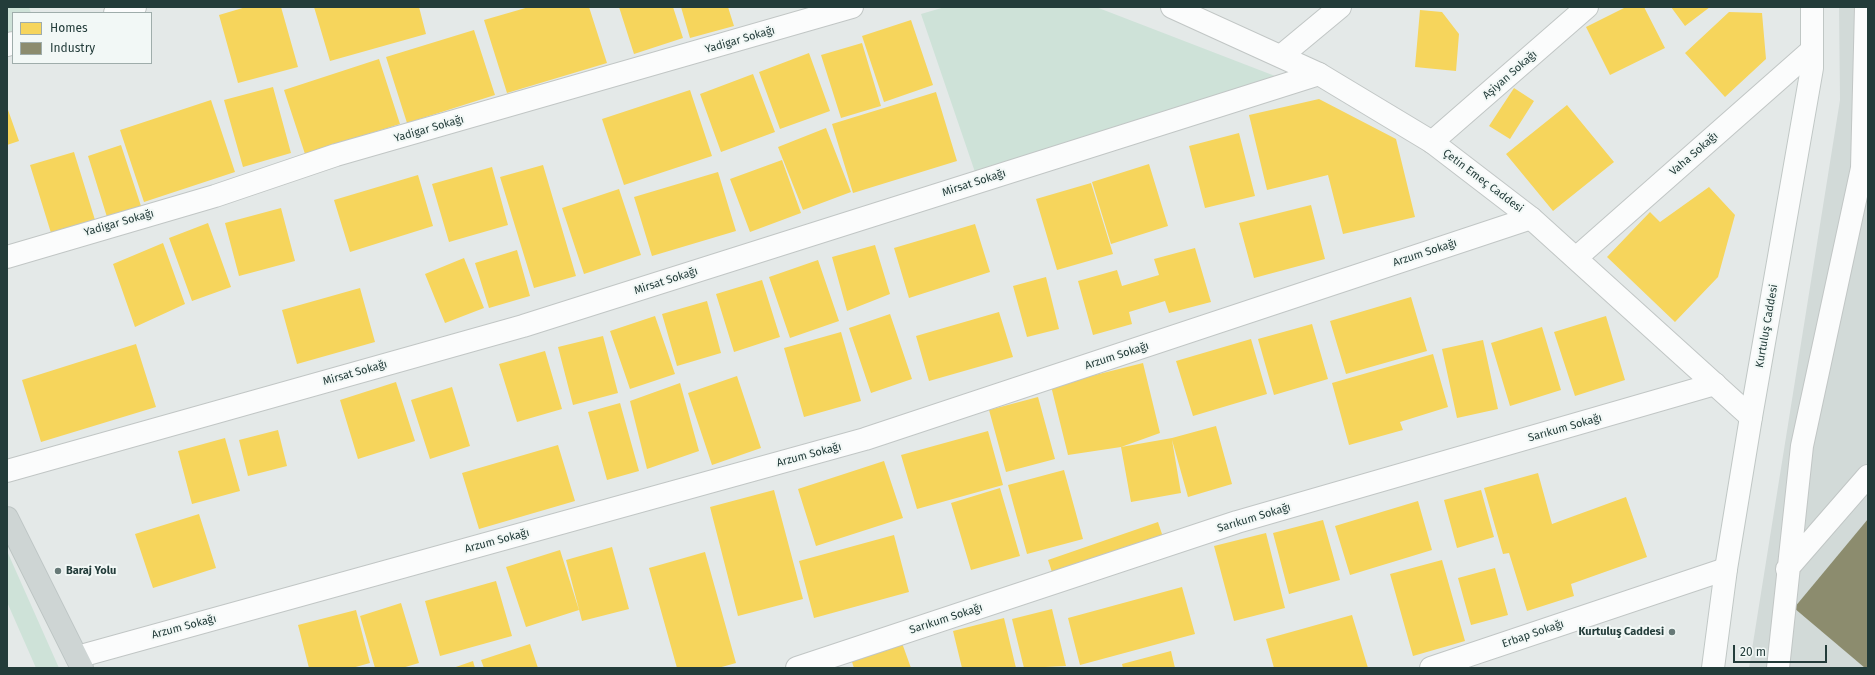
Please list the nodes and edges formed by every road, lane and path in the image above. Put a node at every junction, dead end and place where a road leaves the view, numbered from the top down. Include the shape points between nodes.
1 (135, 7) edge
2 (852, 7) edge
3 (1172, 7) edge
4 (1340, 7) edge
5 (1587, 7) edge
6 (1812, 7) edge
7 (1866, 7) edge
8 (118, 12) edge
9 (1812, 50) junction
10 (1282, 56) junction
11 (1319, 74) junction
12 (1865, 134) edge
13 (1432, 142) junction
14 (1865, 170) edge
15 (1531, 218) junction
16 (7, 257) edge
17 (1576, 258) junction
18 (1715, 384) junction
19 (1751, 417) junction
20 (7, 471) edge
21 (1868, 476) edge
22 (7, 518) edge
23 (1726, 569) junction
24 (1787, 569) junction
25 (80, 663) edge
26 (797, 668) edge
27 (1431, 668) edge
28 (1713, 668) edge
29 (1778, 668) edge

1 - 8 street
2 - 16 street, Yadigar Sokağı via 336,156 215,196
3 - 10 street, Çetin Emeç Caddesi
4 - 10 street
5 - 13 street, Aşiyan Sokağı
6 - 9 street, Kurtuluş Caddesi
7 - 12 street
9 - 17 street, Vaha Sokağı
9 - 19 street, Kurtuluş Caddesi via 1812,68
10 - 11 street, Çetin Emeç Caddesi
11 - 13 street, Çetin Emeç Caddesi
11 - 20 street, Mirsat Sokağı via 523,326
12 - 14 street
13 - 15 street, Çetin Emeç Caddesi
14 - 24 street via 1802,446
15 - 17 street, Çetin Emeç Caddesi
15 - 25 street, Arzum Sokağı via 865,439
17 - 18 street, Çetin Emeç Caddesi
18 - 19 street, Çetin Emeç Caddesi
18 - 26 street, Sarıkum Sokağı via 1237,522
19 - 23 street, Kurtuluş Caddesi
21 - 24 street
22 - 25 main road
23 - 27 street, Erbap Sokağı
23 - 28 street, Kurtuluş Caddesi
24 - 29 street

